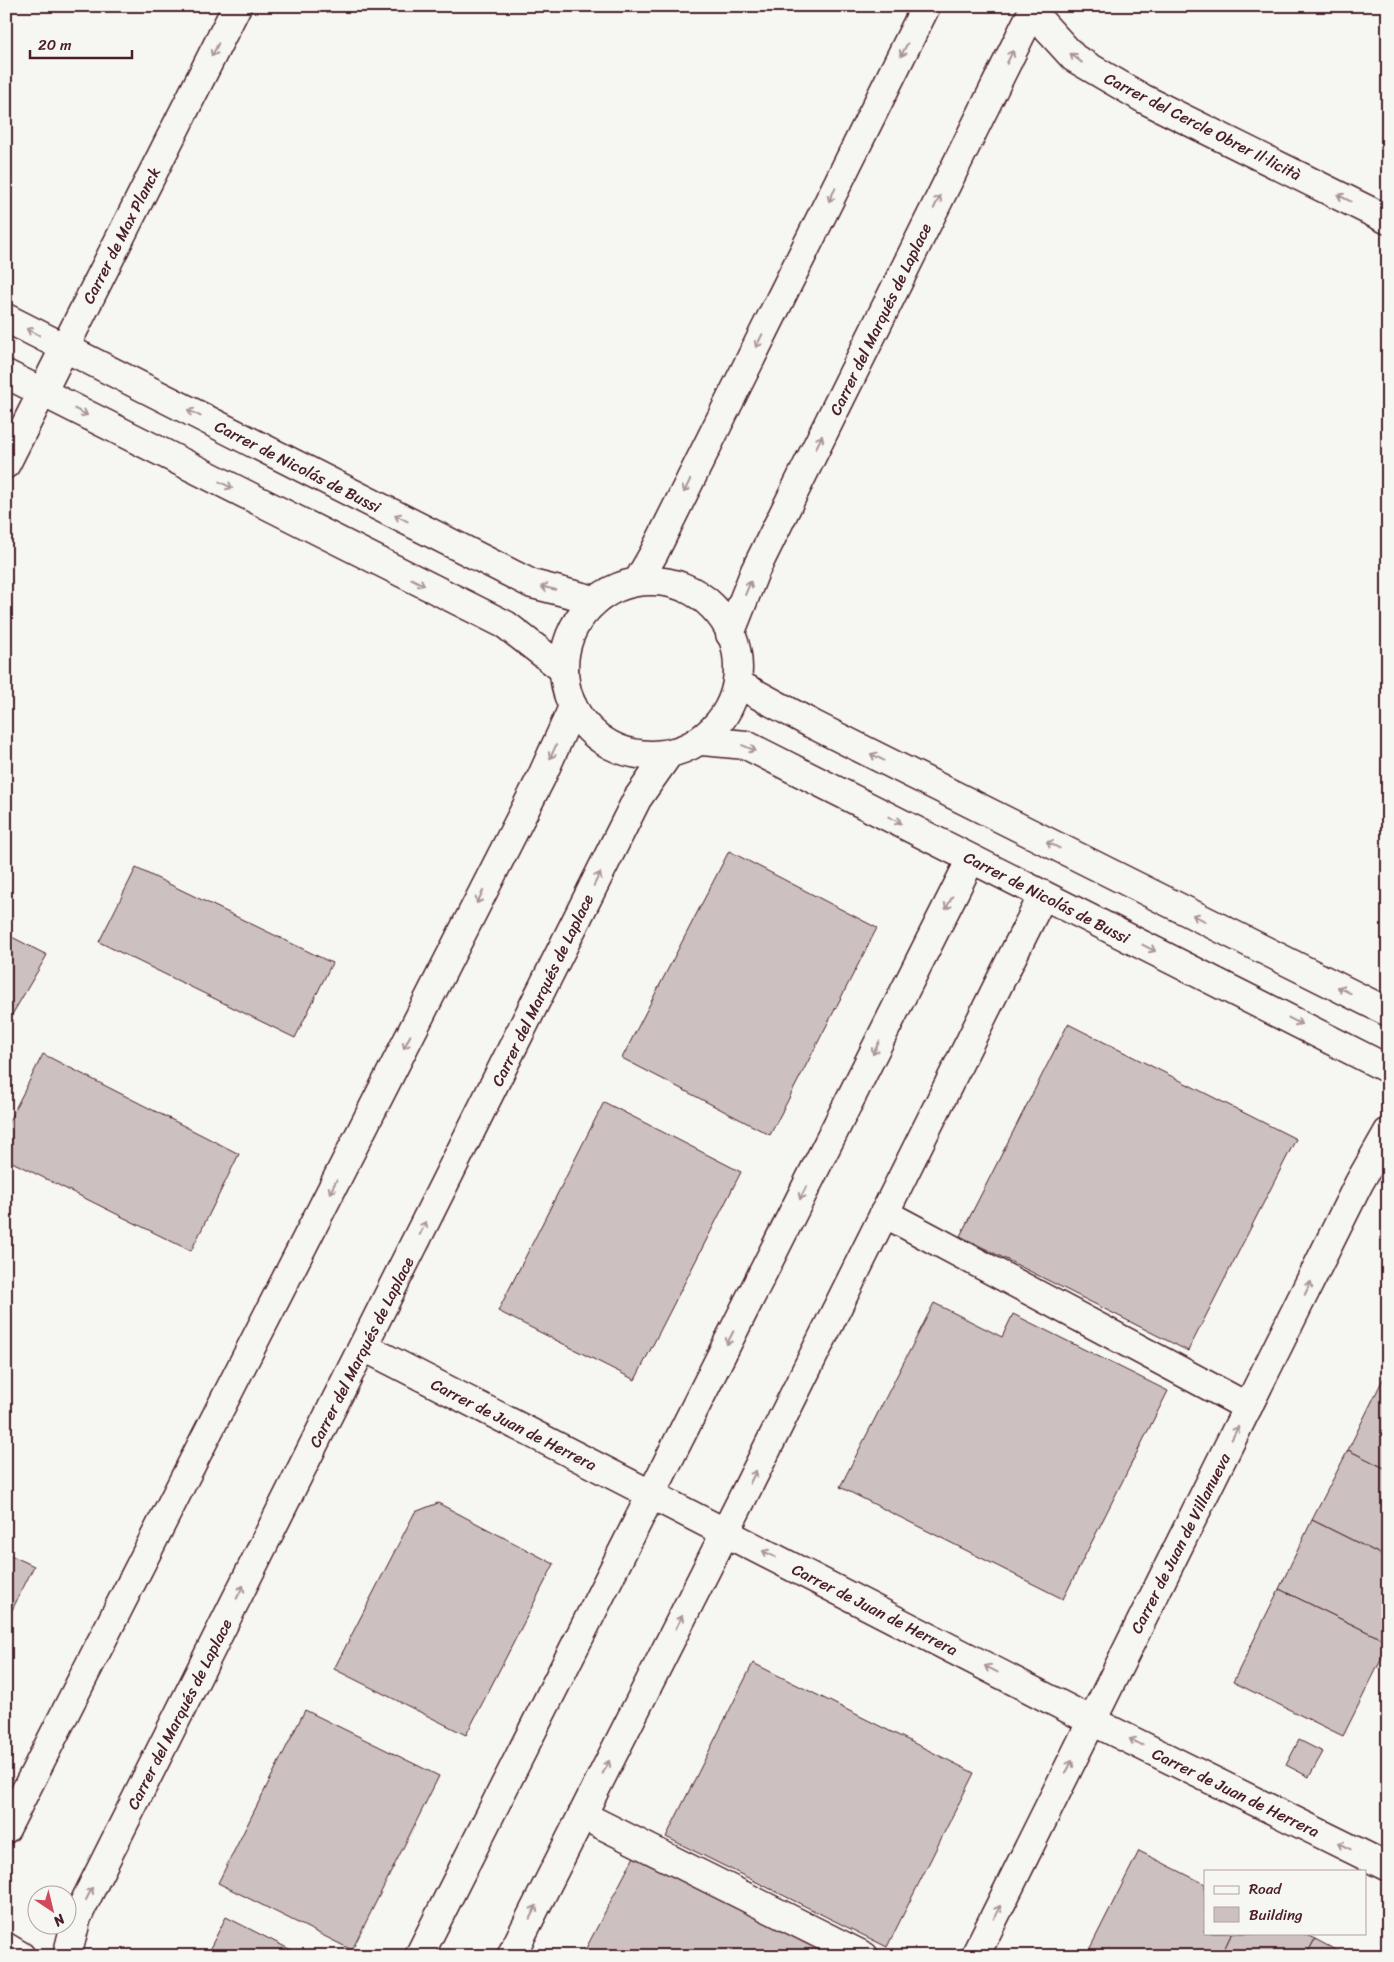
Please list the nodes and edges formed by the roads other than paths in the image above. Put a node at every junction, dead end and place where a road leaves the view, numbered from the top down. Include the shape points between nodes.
1 (237, 6) edge
2 (926, 6) edge
3 (1033, 9) edge
4 (1388, 220) edge
5 (6, 318) edge
6 (64, 348) junction
7 (6, 374) edge
8 (42, 392) junction
9 (6, 464) edge
10 (638, 581) junction
11 (595, 600) junction
12 (730, 634) junction
13 (564, 670) junction
14 (738, 684) junction
15 (573, 707) junction
16 (702, 740) junction
17 (668, 755) junction
18 (971, 859) junction
19 (1043, 895) junction
20 (1388, 1012) edge
21 (1388, 1069) edge
22 (1388, 1132) edge
23 (884, 1213) junction
24 (364, 1347) junction
25 (1248, 1407) junction
26 (651, 1494) junction
27 (725, 1532) junction
28 (1092, 1721) junction
29 (582, 1816) junction
30 (6, 1829) edge
31 (1388, 1868) edge
32 (6, 1947) edge
33 (21, 1956) edge
34 (67, 1956) edge
35 (419, 1956) edge
36 (511, 1956) edge
37 (864, 1956) edge
38 (975, 1956) edge

1 -> 6 street, Carrer de Max Planck
2 -> 10 street
4 -> 3 street, Carrer del Cercle Obrer Il·licità via 1144,99 1074,58
12 -> 3 street, Carrer del Marqués de Laplace via 755,571
6 -> 5 street, Carrer de Nicolás de Bussi
6 - 8 street, Carrer de Max Planck
11 -> 6 street, Carrer de Nicolás de Bussi via 532,584
7 - 8 street
8 - 9 street, Carrer de Max Planck
8 -> 13 street via 506,625
10 - 11 street
10 - 12 street via 667,582 698,593 724,618
11 - 13 street via 573,626 564,654
12 - 14 street via 738,654
13 - 15 street via 565,689
14 - 16 street via 728,712
20 -> 14 street
15 - 17 street via 579,719 611,748 636,755
15 -> 30 street via 541,778
16 - 17 street
16 -> 18 street, Carrer de Nicolás de Bussi via 746,745
24 -> 17 street, Carrer del Marqués de Laplace via 625,823
18 - 19 street, Carrer de Nicolás de Bussi
18 -> 26 street
19 -> 21 street, Carrer de Nicolás de Bussi
19 - 23 street
25 -> 22 street, Carrer de Juan de Villanueva via 1359,1182
23 - 25 street
27 -> 23 street
24 - 26 street, Carrer de Juan de Herrera
34 -> 24 street, Carrer del Marqués de Laplace via 77,1917
28 -> 25 street, Carrer de Juan de Villanueva
26 - 27 street, Carrer de Juan de Herrera
26 - 35 street
28 -> 27 street, Carrer de Juan de Herrera
29 -> 27 street
31 -> 28 street, Carrer de Juan de Herrera
38 -> 28 street, Carrer de Juan de Villanueva
36 -> 29 street
29 - 37 street
32 - 33 street

